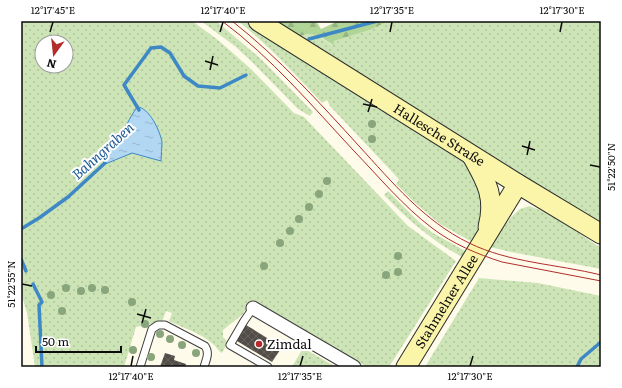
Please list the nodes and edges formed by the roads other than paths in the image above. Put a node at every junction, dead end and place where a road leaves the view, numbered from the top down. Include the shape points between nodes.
1 (258, 21) edge
2 (472, 155) junction
3 (518, 184) junction
4 (601, 234) edge
5 (486, 236) junction
6 (253, 308) joint
7 (140, 367) edge
8 (204, 367) edge
9 (268, 367) edge
10 (354, 367) edge
11 (406, 367) edge

1 - 2 street, Hallesche Straße
2 - 3 street, Hallesche Straße
2 - 5 street, Stahmelner Allee via 485,180 492,203
3 - 4 street, Hallesche Straße
3 - 5 street, Stahmelner Allee
5 - 11 street, Stahmelner Allee
6 - 9 lane via 230,345
6 - 10 street
7 - 8 lane via 152,329 158,325 165,325 205,346 208,354

